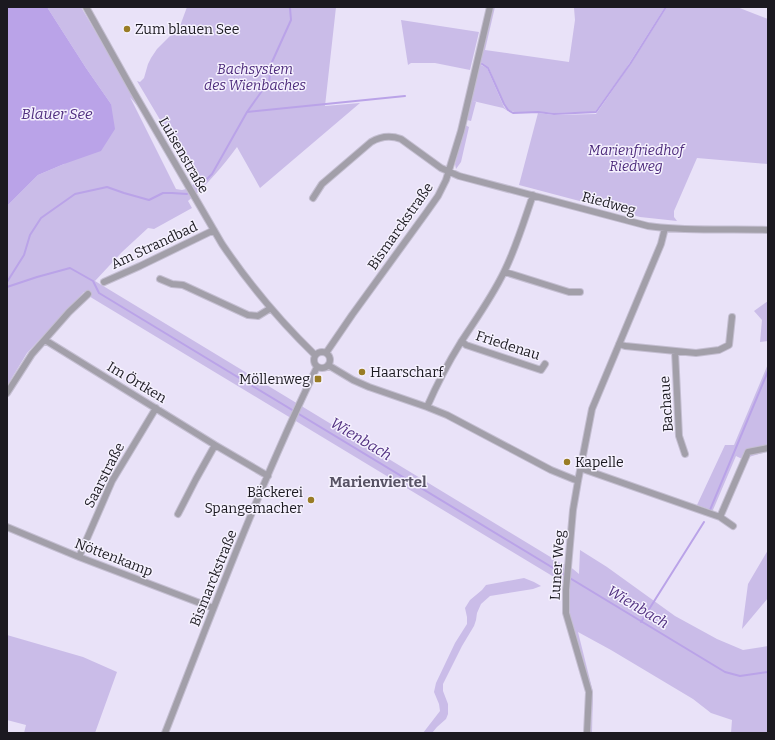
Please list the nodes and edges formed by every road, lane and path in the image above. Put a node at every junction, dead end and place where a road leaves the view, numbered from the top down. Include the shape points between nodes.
1 (86, 7) edge
2 (490, 7) edge
3 (449, 172) junction
4 (533, 195) junction
5 (313, 198) dead end
6 (664, 228) junction
7 (214, 230) junction
8 (768, 230) edge
9 (505, 272) junction
10 (160, 279) dead end
11 (104, 282) dead end
12 (580, 292) dead end
13 (88, 294) dead end
14 (270, 308) junction
15 (732, 317) dead end
16 (45, 340) junction
17 (462, 341) junction
18 (619, 344) junction
19 (675, 351) junction
20 (326, 353) junction
21 (315, 355) junction
22 (545, 364) dead end
23 (328, 365) junction
24 (317, 367) junction
25 (7, 393) edge
26 (427, 407) junction
27 (156, 408) junction
28 (215, 445) junction
29 (768, 448) edge
30 (685, 454) dead end
31 (580, 468) junction
32 (268, 476) junction
33 (578, 480) junction
34 (178, 514) dead end
35 (720, 517) junction
36 (7, 526) edge
37 (733, 526) dead end
38 (79, 556) junction
39 (213, 608) junction
40 (165, 733) edge
41 (587, 733) edge

1 - 7 street, Luisenstraße
2 - 3 street, Bismarckstraße
3 - 4 street, Riedweg
3 - 5 street, Riedweg via 400,139 380,137 322,184
3 - 20 street, Bismarckstraße via 438,196
4 - 6 street, Riedweg
4 - 9 street, Friedenau
6 - 8 street, Riedweg
6 - 18 street, Luner Weg via 661,244
7 - 11 street, Am Strandbad
7 - 14 street, Luisenstraße via 236,266
9 - 12 street via 569,292
9 - 17 street, Friedenau
10 - 14 street via 183,285 248,315 258,316
13 - 16 street
14 - 21 street, Luisenstraße
15 - 19 street via 729,345 719,350 696,353
16 - 25 street via 32,354
16 - 27 street, Im Örtken
17 - 22 street, Friedenau via 466,345 541,370
17 - 26 street, Friedenau
18 - 19 street
18 - 31 street, Luner Weg via 592,409
19 - 30 street, Bachaue via 679,436
20 - 21 street via 320,352
20 - 23 street via 330,358
21 - 24 street via 313,362
23 - 24 street via 323,368
23 - 26 street via 369,387
24 - 32 street, Bismarckstraße
26 - 33 street via 551,470
27 - 28 street, Im Örtken
27 - 38 street, Saarstraße via 112,481
28 - 32 street, Im Örtken
28 - 34 street
29 - 35 street via 748,452
31 - 33 street, Luner Weg
31 - 35 street
32 - 39 street, Bismarckstraße
33 - 41 street, Luner Weg via 565,604 589,692
35 - 37 street
36 - 38 street, Nöttenkamp
38 - 39 street, Nöttenkamp
39 - 40 street, Bismarckstraße

